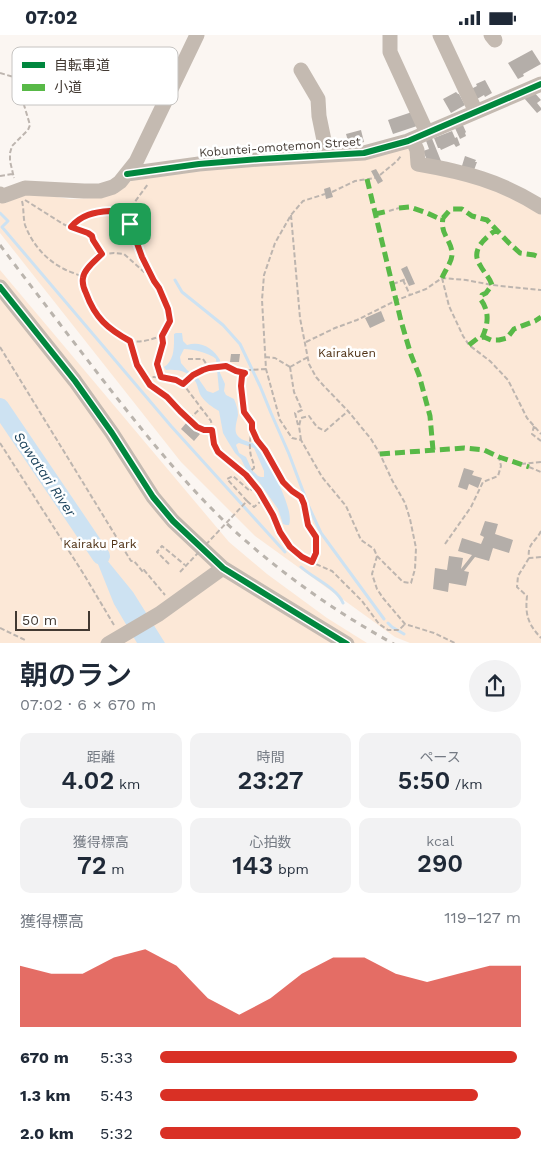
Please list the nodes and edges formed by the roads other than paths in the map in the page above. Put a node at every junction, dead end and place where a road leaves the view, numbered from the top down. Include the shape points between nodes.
1 (197, 35) edge
2 (390, 35) edge
3 (440, 35) edge
4 (301, 70) dead end
5 (178, 75) edge
6 (541, 84) edge
7 (163, 105) edge
8 (476, 112) junction
9 (427, 133) junction
10 (412, 139) junction
11 (327, 155) junction
12 (128, 173) junction
13 (0, 194) edge
14 (541, 207) edge
15 (0, 287) edge
16 (223, 568) junction
17 (114, 640) edge
18 (347, 643) edge

1 - 5 street
2 - 9 street via 390,52
3 - 8 street
4 - 11 street via 318,99
6 - 8 street, Kobuntei-omotemon Street
7 - 12 street
8 - 9 street, Kobuntei-omotemon Street
9 - 10 street, Kobuntei-omotemon Street
10 - 11 street, Kobuntei-omotemon Street via 364,153
10 - 14 street via 418,163 494,182
11 - 12 street, Kobuntei-omotemon Street via 199,164
12 - 13 street via 113,187 100,191 25,188 19,193
15 - 16 street via 76,381 153,497 173,521
16 - 17 street via 159,614
16 - 18 street

